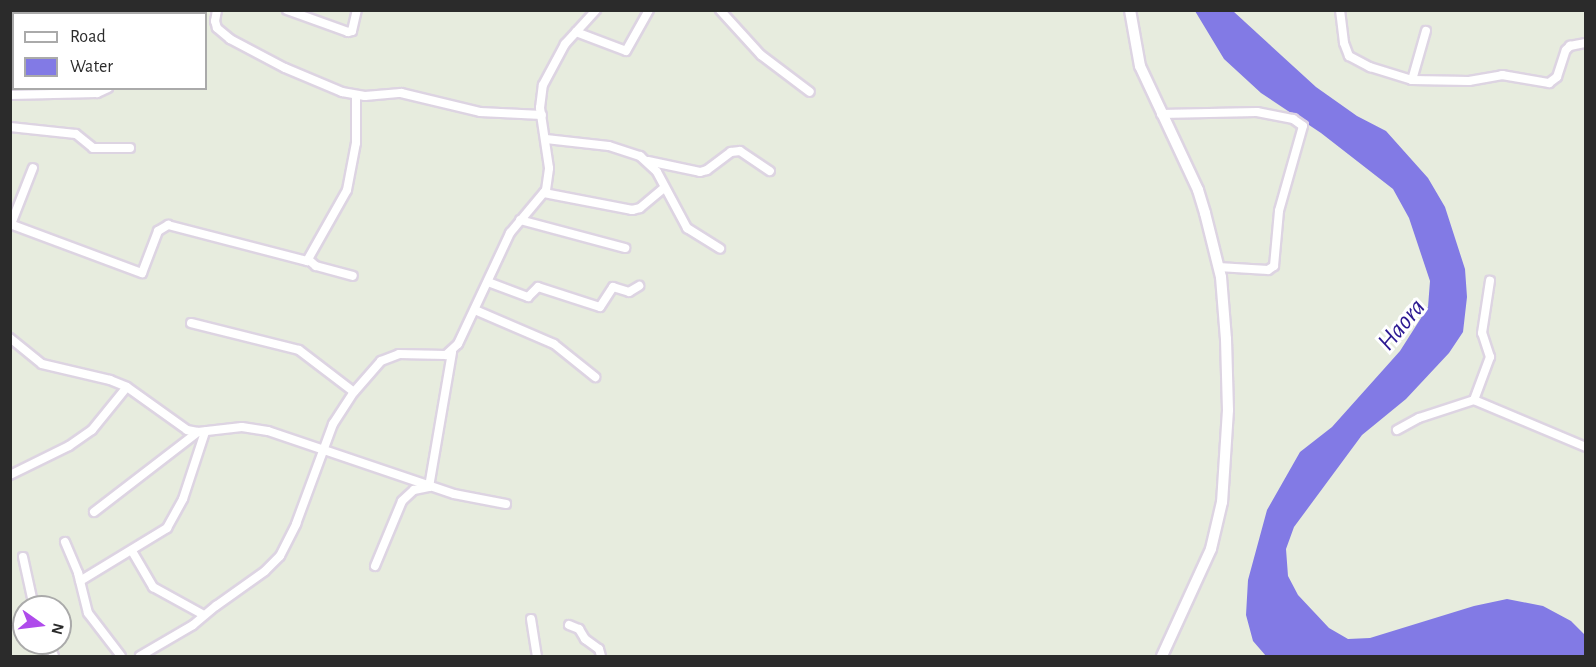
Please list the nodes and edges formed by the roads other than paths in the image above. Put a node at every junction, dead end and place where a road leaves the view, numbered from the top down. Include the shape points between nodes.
1 (217, 10) edge
2 (287, 10) edge
3 (357, 10) edge
4 (596, 10) edge
5 (649, 10) edge
6 (720, 10) edge
7 (1130, 10) edge
8 (1340, 10) edge
9 (1426, 31) dead end
10 (576, 32) junction
11 (1586, 43) edge
12 (1412, 80) junction
13 (104, 90) edge
14 (53, 92) edge
15 (810, 92) dead end
16 (10, 95) edge
17 (356, 95) junction
18 (1161, 114) junction
19 (542, 115) junction
20 (10, 127) edge
21 (546, 140) junction
22 (130, 148) dead end
23 (647, 161) junction
24 (33, 168) dead end
25 (770, 171) dead end
26 (664, 188) junction
27 (544, 193) junction
28 (520, 220) junction
29 (11, 224) edge
30 (626, 248) dead end
31 (720, 249) dead end
32 (309, 260) junction
33 (1218, 267) junction
34 (353, 276) dead end
35 (1490, 281) dead end
36 (488, 282) junction
37 (639, 286) dead end
38 (475, 310) junction
39 (191, 323) dead end
40 (10, 338) edge
41 (452, 352) junction
42 (595, 377) dead end
43 (127, 387) junction
44 (354, 392) junction
45 (1474, 400) junction
46 (1397, 430) dead end
47 (201, 432) junction
48 (1586, 447) edge
49 (323, 448) junction
50 (10, 475) edge
51 (429, 487) junction
52 (506, 504) dead end
53 (94, 512) dead end
54 (64, 542) dead end
55 (132, 551) junction
56 (23, 557) dead end
57 (375, 566) dead end
58 (80, 581) junction
59 (31, 595) edge
60 (204, 615) junction
61 (531, 619) dead end
62 (569, 626) dead end
63 (121, 657) edge
64 (140, 657) edge
65 (537, 657) edge
66 (601, 657) edge
67 (1162, 657) edge

1 - 17 street via 217,28 230,39 301,76
2 - 3 street via 348,32 352,31
4 - 10 street
5 - 10 street via 626,51
6 - 15 street via 761,55
7 - 18 street via 1140,66
8 - 12 street via 1349,56
9 - 12 street
10 - 19 street via 552,64 543,86
11 - 12 street via 1566,50 1557,77 1549,83 1502,75 1469,81
13 - 14 street
14 - 16 street
17 - 19 street via 401,93 480,112
17 - 32 street via 356,143 347,190
18 - 33 street via 1198,190
18 - 33 street via 1257,112 1293,119 1303,126 1279,211 1274,266 1268,270
19 - 21 street
20 - 22 street via 76,134 93,148
21 - 23 street via 617,148
21 - 27 street via 549,176
23 - 25 street via 700,172 740,150
23 - 26 street
24 - 29 street
26 - 27 street via 632,210
26 - 31 street via 687,228
27 - 28 street
28 - 30 street
28 - 36 street via 507,238
29 - 32 street via 142,273 158,231 168,225
32 - 34 street via 316,266
33 - 67 street via 1227,369 1222,502 1211,549
35 - 45 street via 1482,333 1490,357
36 - 37 street via 528,297 538,287 600,308 613,288 629,292
36 - 38 street
38 - 41 street
38 - 42 street via 554,344
39 - 44 street via 299,350
40 - 43 street via 42,364
41 - 44 street via 439,357 389,356
41 - 51 street
43 - 47 street via 187,430
43 - 50 street via 92,430
44 - 49 street
45 - 46 street via 1419,418
45 - 48 street
47 - 49 street via 254,428
47 - 53 street
47 - 55 street via 183,499 167,528
49 - 51 street
49 - 60 street via 296,524 280,556 265,572
51 - 52 street
51 - 57 street via 414,490 402,501
54 - 58 street
55 - 58 street
55 - 60 street via 153,587
56 - 59 street
58 - 63 street via 88,613
60 - 64 street via 172,640
61 - 65 street
62 - 66 street via 579,629 599,649

